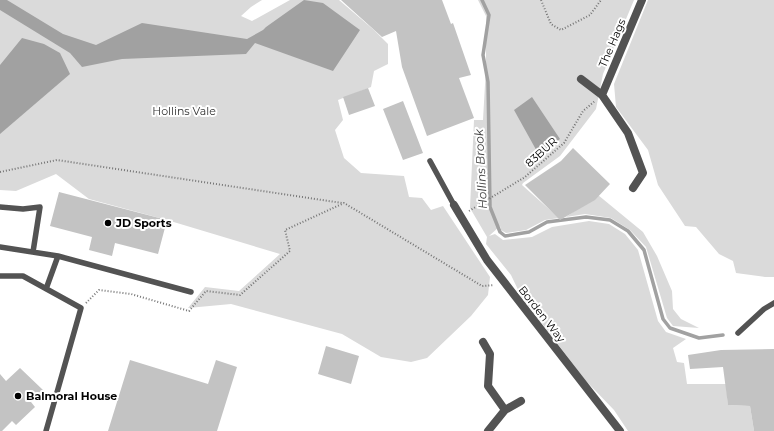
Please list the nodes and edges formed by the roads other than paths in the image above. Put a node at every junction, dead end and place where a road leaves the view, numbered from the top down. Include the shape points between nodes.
1 (642, 0) edge
2 (580, 79) dead end
3 (602, 95) junction
4 (430, 161) dead end
5 (633, 188) dead end
6 (454, 205) joint
7 (0, 207) edge
8 (0, 247) edge
9 (34, 252) junction
10 (58, 256) junction
11 (0, 276) edge
12 (46, 289) junction
13 (192, 292) dead end
14 (774, 303) edge
15 (738, 333) dead end
16 (483, 342) dead end
17 (521, 400) dead end
18 (505, 410) junction
19 (46, 431) edge
20 (488, 431) edge
21 (620, 431) edge

1 - 3 street, The Hags
2 - 3 street
3 - 5 street via 628,133 643,173
4 - 6 lane
6 - 21 street, Borden Way via 487,260
7 - 9 lane via 40,207
8 - 9 lane
9 - 10 lane
10 - 12 lane
10 - 13 lane
11 - 12 lane via 23,276
12 - 19 lane via 81,308
14 - 15 lane
16 - 18 street via 490,354 488,386
17 - 18 street
18 - 20 street

